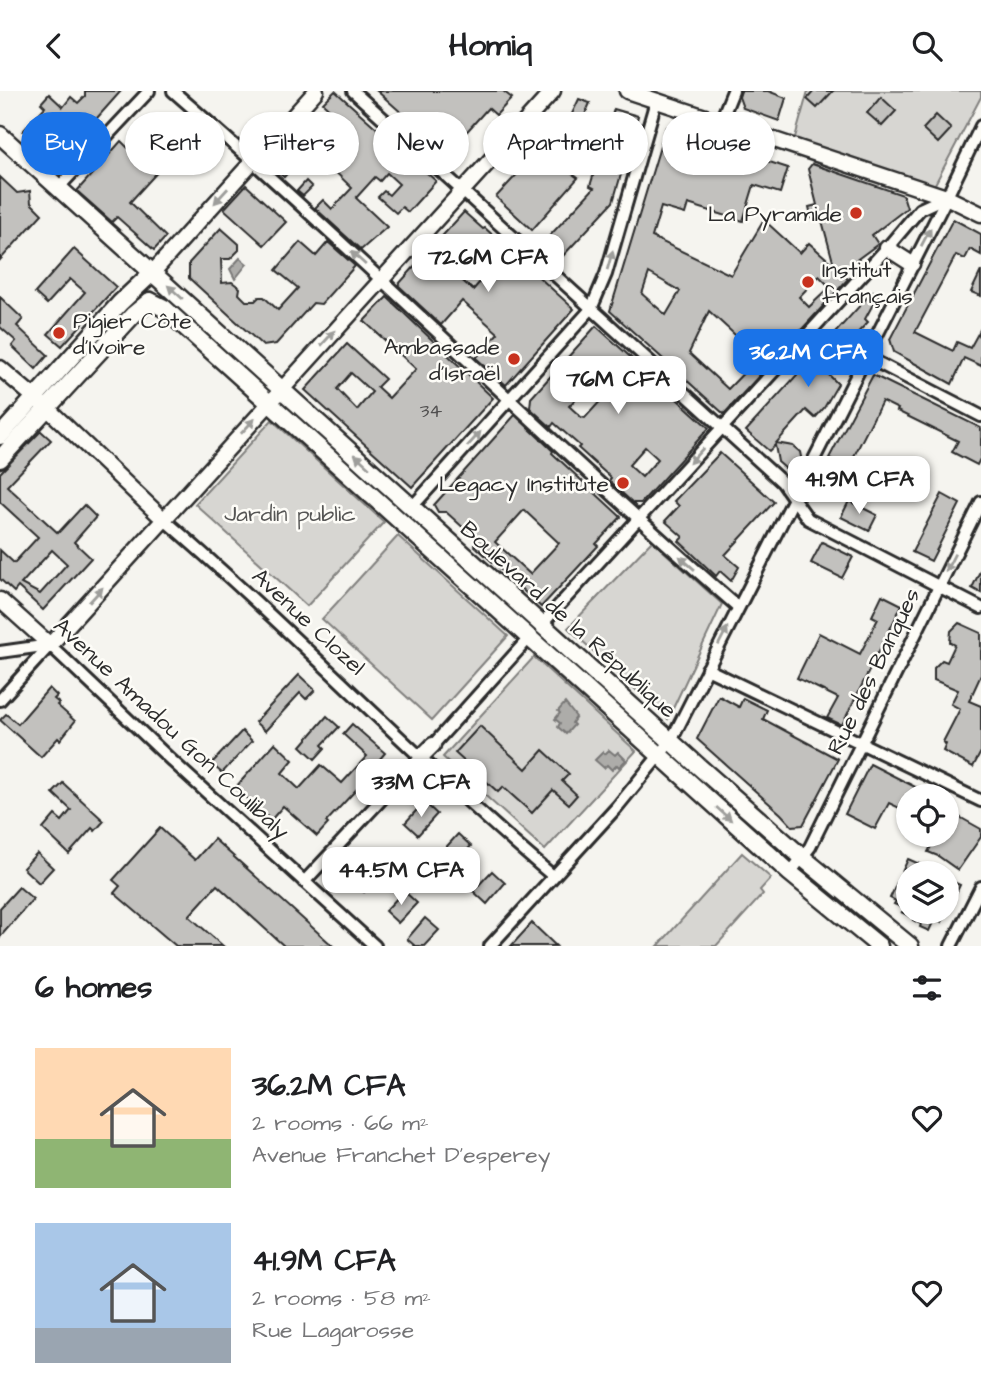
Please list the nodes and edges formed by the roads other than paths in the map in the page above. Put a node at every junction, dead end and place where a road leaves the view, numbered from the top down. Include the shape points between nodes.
1 (149, 91) edge
2 (173, 91) edge
3 (316, 91) edge
4 (353, 91) edge
5 (553, 91) edge
6 (626, 91) edge
7 (733, 91) edge
8 (657, 96) edge
9 (297, 112) edge
10 (694, 112) edge
11 (724, 112) edge
12 (981, 126) edge
13 (0, 135) edge
14 (775, 141) edge
15 (239, 151) edge
16 (239, 175) edge
17 (266, 175) edge
18 (58, 188) junction
19 (462, 192) junction
20 (946, 197) junction
21 (981, 214) edge
22 (887, 248) junction
23 (912, 264) junction
24 (152, 271) junction
25 (382, 279) junction
26 (150, 301) junction
27 (591, 309) junction
28 (865, 356) junction
29 (0, 368) edge
30 (282, 389) junction
31 (34, 398) junction
32 (509, 400) junction
33 (270, 403) junction
34 (48, 409) junction
35 (981, 416) edge
36 (722, 427) junction
37 (0, 436) edge
38 (0, 459) edge
39 (794, 500) junction
40 (981, 502) edge
41 (412, 507) junction
42 (161, 517) junction
43 (639, 521) junction
44 (938, 586) junction
45 (0, 600) edge
46 (738, 607) junction
47 (981, 608) edge
48 (542, 624) junction
49 (530, 637) junction
50 (50, 645) junction
51 (0, 652) edge
52 (707, 669) junction
53 (0, 700) edge
54 (671, 741) junction
55 (861, 742) junction
56 (433, 745) joint
57 (660, 756) junction
58 (421, 757) junction
59 (981, 801) edge
60 (803, 858) junction
61 (790, 873) junction
62 (553, 877) junction
63 (304, 882) junction
64 (981, 887) edge
65 (375, 946) edge
66 (490, 946) edge
67 (879, 946) edge
68 (910, 946) edge
69 (951, 946) edge

1 - 18 street
2 - 15 street
3 - 9 street
4 - 19 street
5 - 19 street
6 - 8 street
7 - 11 street
8 - 10 street
27 -> 8 street via 606,274
12 - 20 street
13 - 18 main road, Boulevard de la République
14 - 20 street
16 -> 24 street
25 -> 17 street
18 - 24 main road, Boulevard de la République
19 - 25 street
19 - 27 street
20 - 21 street
20 - 22 street via 920,209
23 -> 20 street
22 - 23 street
22 - 36 street
23 - 28 street
24 - 26 main road
30 -> 24 main road, Boulevard de la République
24 - 31 main road
30 -> 25 street
25 - 32 street
26 - 33 main road, Boulevard de la République via 164,308
26 - 34 main road
27 - 32 street
27 - 36 street
28 - 35 street
28 - 39 street
29 - 31 street, Avenue Clozel
30 - 33 street
41 -> 30 main road, Boulevard de la République
31 - 34 street, Avenue Clozel
31 - 37 main road
41 -> 32 street
32 - 43 street
42 -> 33 street
33 - 49 main road, Boulevard de la République
34 - 38 main road
34 - 42 street, Avenue Clozel
36 - 39 street via 782,482
36 -> 43 street
39 - 44 street via 808,519
39 - 46 street
40 -> 44 street, Rue des Banques
41 - 48 main road, Boulevard de la République
50 -> 42 street
42 - 58 street, Avenue Clozel
46 -> 43 street
43 - 48 street
44 - 47 street
44 - 55 street, Rue des Banques
45 - 50 street, Avenue Amadou Gon Coulibaly
52 -> 46 street
48 - 49 street
48 - 54 main road, Boulevard de la République
49 - 56 street
49 - 57 main road, Boulevard de la République
50 - 51 street
50 - 53 street
50 - 63 street, Avenue Amadou Gon Coulibaly
52 - 54 street
52 - 55 street
54 - 57 street
54 - 60 main road, Boulevard de la République
55 - 59 street
55 - 60 street, Rue des Banques
56 - 58 street
57 -> 61 main road, Boulevard de la République
57 - 62 street
58 - 62 street, Avenue Clozel
58 - 63 street
60 - 61 street
60 - 68 main road, Boulevard de la République
61 - 67 main road, Boulevard de la République
62 - 66 street
63 - 65 street, Avenue Amadou Gon Coulibaly
64 - 69 street

